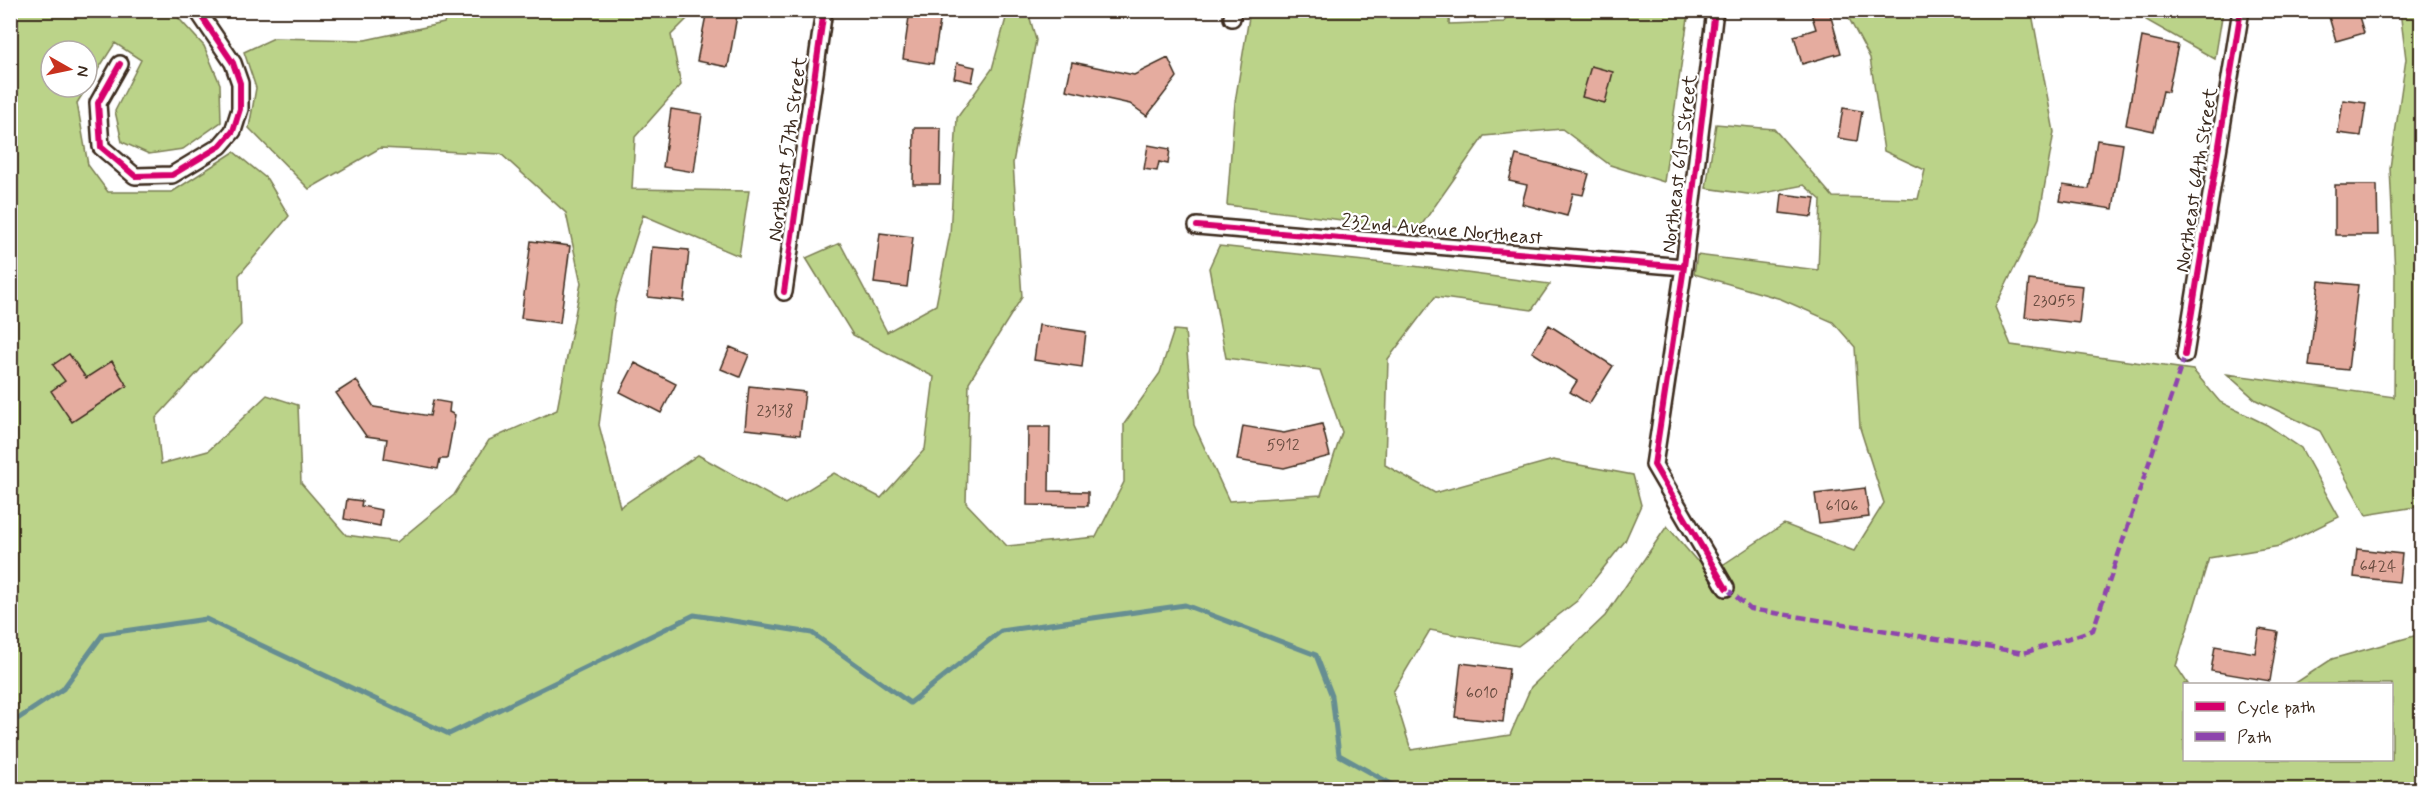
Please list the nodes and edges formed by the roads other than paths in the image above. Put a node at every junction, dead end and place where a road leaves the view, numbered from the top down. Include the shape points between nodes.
1 (197, 10) edge
2 (824, 10) edge
3 (1715, 10) edge
4 (2241, 10) edge
5 (120, 64) dead end
6 (1197, 226) dead end
7 (1684, 267) junction
8 (784, 292) dead end
9 (2185, 355) dead end
10 (1726, 588) dead end

1 - 5 street via 233,63 240,83 240,109 233,131 220,147 172,175 135,176 101,147 98,103
2 - 8 street, Northeast 57th Street
3 - 7 street, Northeast 61st Street
4 - 9 street, Northeast 64th Street
6 - 7 street, 232nd Avenue Northeast
7 - 10 street, Northeast 61st Street via 1654,465

